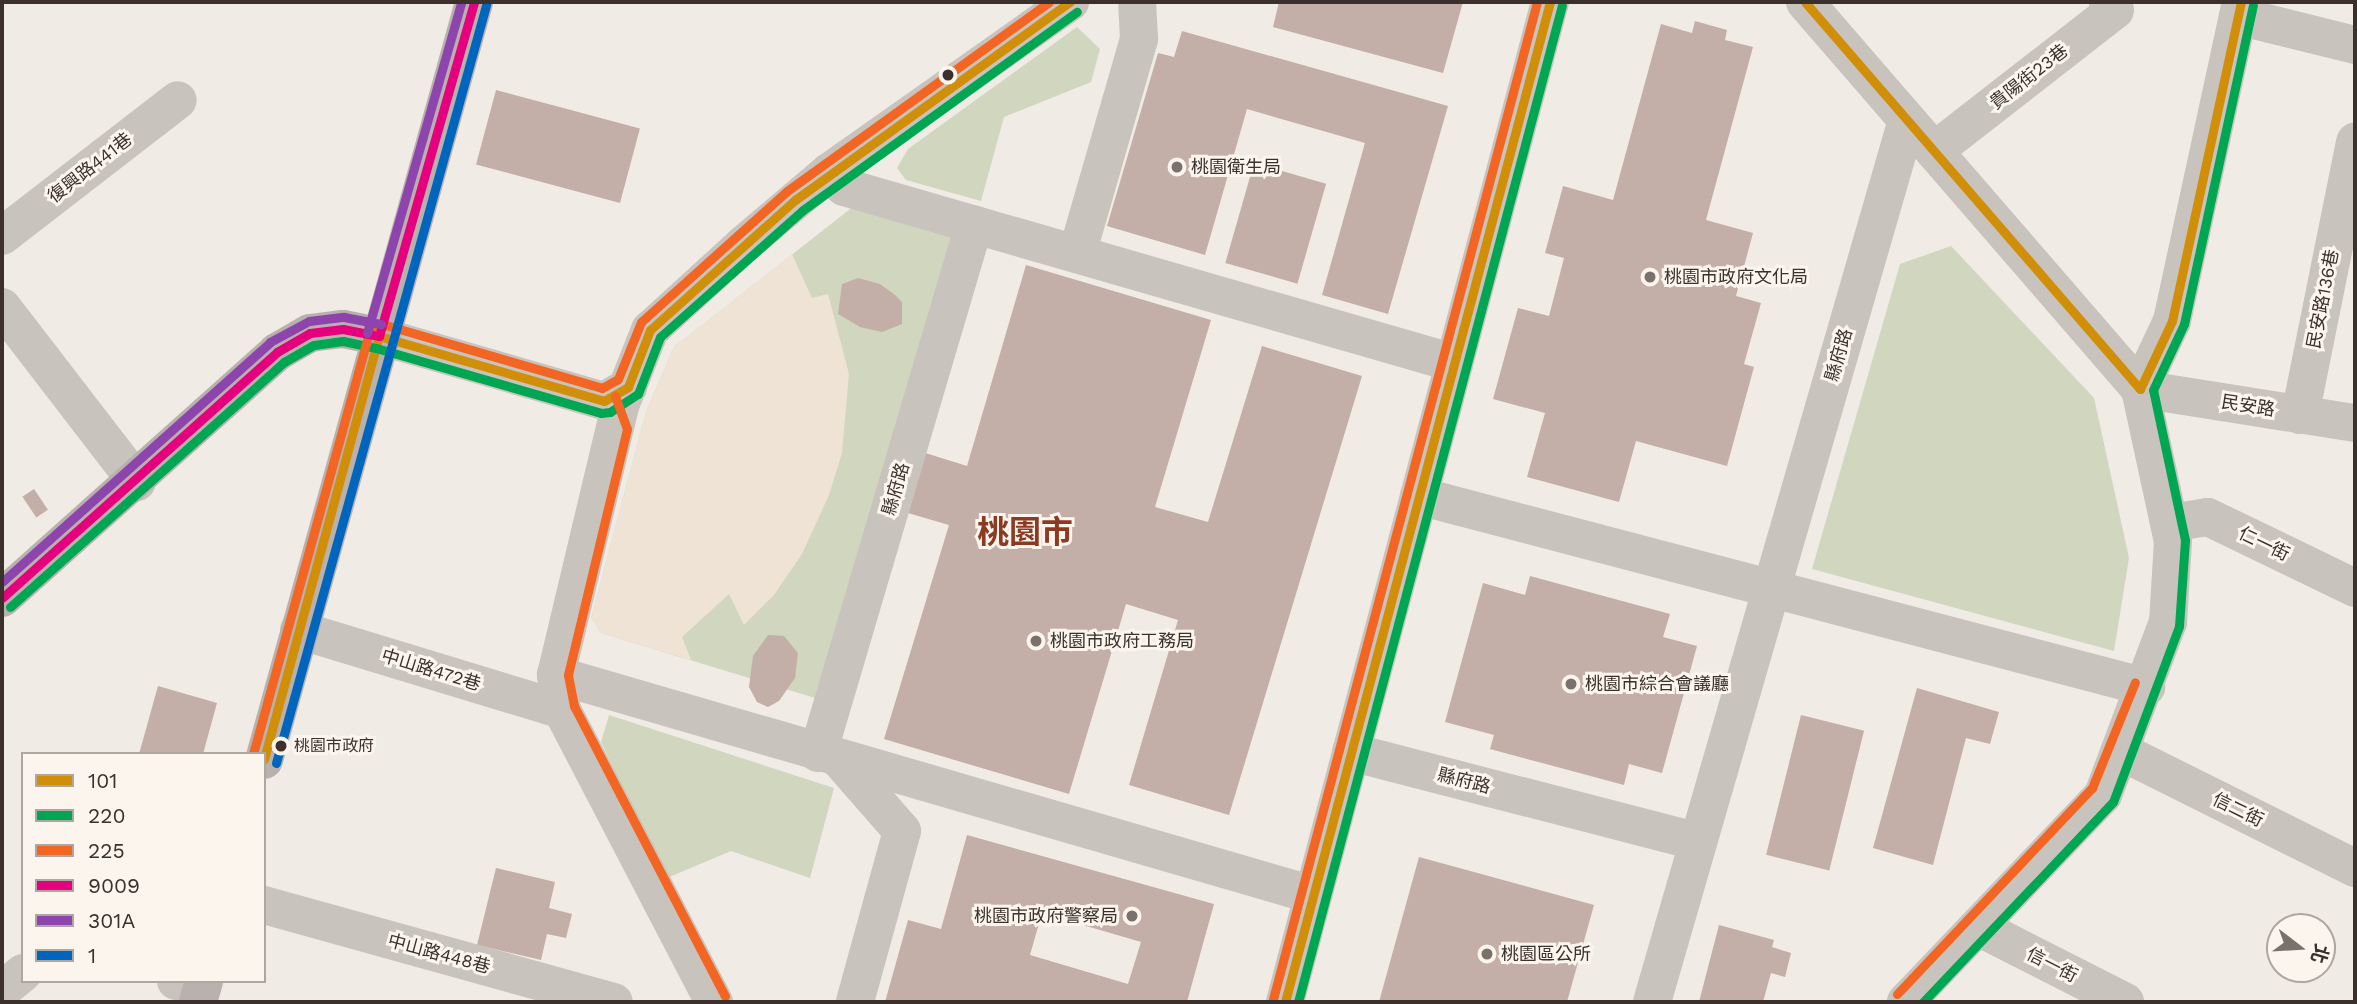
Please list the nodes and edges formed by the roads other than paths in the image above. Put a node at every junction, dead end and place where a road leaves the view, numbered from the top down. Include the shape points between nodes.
1 (474, 2) edge
2 (1070, 2) edge
3 (1137, 2) edge
4 (1550, 2) edge
5 (1805, 2) edge
6 (2108, 2) edge
7 (2240, 9) edge
8 (2355, 45) edge
9 (178, 100) dead end
10 (1907, 120) junction
11 (2355, 141) edge
12 (1934, 151) junction
13 (829, 172) junction
14 (974, 225) junction
15 (2, 236) edge
16 (1077, 254) junction
17 (2, 307) edge
18 (379, 336) junction
19 (1454, 363) junction
20 (2140, 389) junction
21 (615, 405) junction
22 (2300, 415) junction
23 (2355, 424) edge
24 (137, 482) junction
25 (1419, 496) junction
26 (2169, 523) junction
27 (2355, 589) edge
28 (1771, 591) junction
29 (2, 598) edge
30 (299, 630) junction
31 (2146, 687) junction
32 (559, 692) junction
33 (2120, 751) junction
34 (1351, 752) junction
35 (266, 753) edge
36 (829, 756) junction
37 (1698, 842) junction
38 (2355, 868) edge
39 (1312, 895) junction
40 (266, 906) edge
41 (1980, 928) junction
42 (21, 975) edge
43 (2, 990) edge
44 (614, 1002) edge
45 (715, 1002) edge
46 (855, 1002) edge
47 (1285, 1002) edge
48 (1652, 1002) edge
49 (1906, 1002) edge
50 (2125, 1002) edge

1 - 18 main road
2 - 13 street
3 - 16 street via 1139,39
4 - 19 street
5 - 10 street
6 - 12 street, 貴陽街23巷 via 2115,10
7 - 8 street
7 - 20 street via 2172,321
9 - 15 street, 復興路441巷
10 - 12 street
10 - 28 street, 縣府路
11 - 22 street, 民安路136巷
12 - 20 street
13 - 14 street via 844,187
13 - 21 street via 650,330
14 - 16 street
14 - 36 street, 縣府路
16 - 19 street
17 - 24 street
18 - 21 street
18 - 24 main road via 343,329 310,333 277,352
18 - 30 main road
19 - 25 street
20 - 22 street, 民安路
20 - 26 street
21 - 32 street
22 - 23 street, 民安路
24 - 29 main road
25 - 28 street
25 - 34 street
26 - 27 street, 仁一街 via 2208,517
26 - 31 street via 2168,622
28 - 31 street
28 - 37 street, 縣府路
30 - 32 street, 中山路472巷
30 - 35 main road
31 - 33 street
32 - 36 street
32 - 45 street
33 - 38 street, 信二街
33 - 41 street via 2104,795
34 - 37 street, 縣府路
34 - 39 street
36 - 39 street
36 - 46 street via 902,831
37 - 48 street, 縣府路
39 - 47 street
40 - 44 street, 中山路448巷
41 - 49 street
41 - 50 street, 信一街
42 - 43 street

